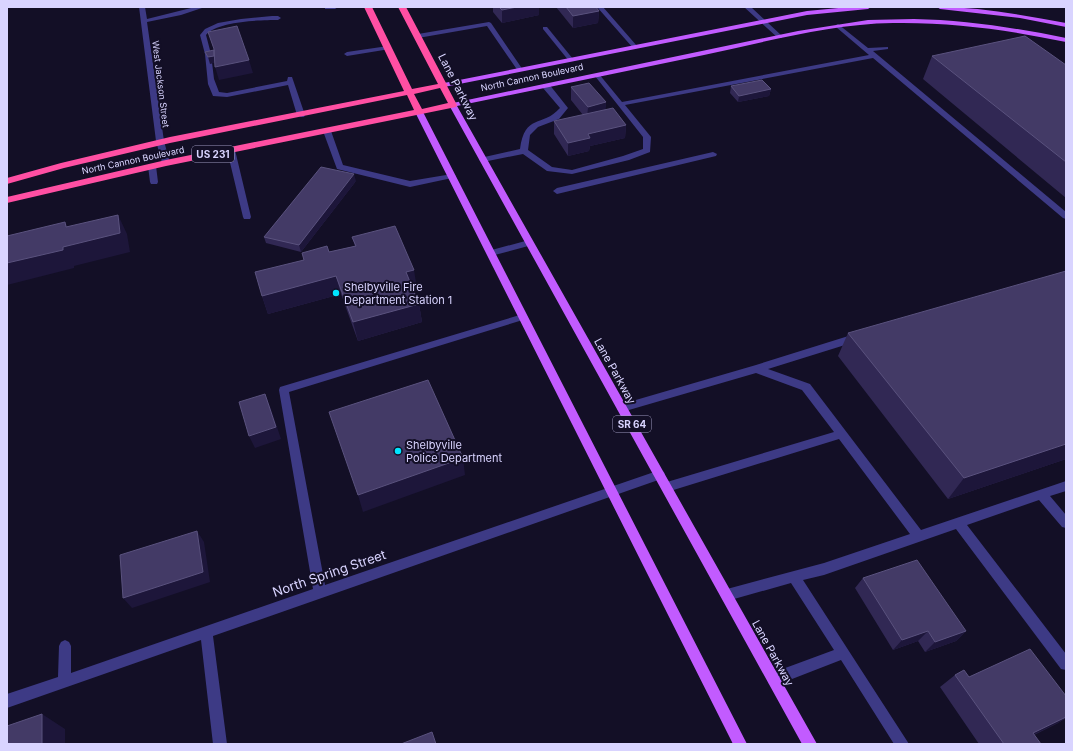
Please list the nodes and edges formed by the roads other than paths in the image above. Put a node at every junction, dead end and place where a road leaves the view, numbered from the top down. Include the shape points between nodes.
1 (142, 7) edge
2 (202, 7) edge
3 (335, 7) edge
4 (368, 7) edge
5 (402, 7) edge
6 (600, 7) edge
7 (747, 7) edge
8 (868, 7) edge
9 (940, 7) edge
10 (327, 8) dead end
11 (278, 18) dead end
12 (144, 21) junction
13 (762, 21) junction
14 (1066, 25) edge
15 (838, 26) junction
16 (545, 28) dead end
17 (418, 36) junction
18 (780, 37) junction
19 (1066, 40) edge
20 (635, 47) junction
21 (388, 48) junction
22 (886, 48) dead end
23 (867, 50) junction
24 (347, 54) dead end
25 (874, 56) junction
26 (571, 60) junction
27 (520, 70) junction
28 (597, 75) junction
29 (444, 86) junction
30 (546, 86) junction
31 (410, 93) junction
32 (621, 104) junction
33 (453, 105) junction
34 (419, 112) junction
35 (301, 115) junction
36 (327, 131) junction
37 (160, 141) junction
38 (231, 150) junction
39 (524, 151) junction
40 (713, 154) dead end
41 (483, 160) junction
42 (166, 163) junction
43 (152, 166) junction
44 (452, 176) junction
45 (7, 181) edge
46 (154, 182) dead end
47 (557, 191) dead end
48 (7, 200) edge
49 (1066, 216) edge
50 (247, 217) dead end
51 (529, 243) junction
52 (490, 252) junction
53 (523, 317) junction
54 (865, 335) edge
55 (756, 369) junction
56 (622, 408) junction
57 (842, 434) junction
58 (660, 475) junction
59 (1066, 486) edge
60 (667, 487) junction
61 (611, 491) junction
62 (1042, 495) junction
63 (1066, 523) edge
64 (959, 524) junction
65 (919, 537) junction
66 (794, 577) junction
67 (320, 592) junction
68 (727, 595) junction
69 (206, 632) junction
70 (65, 646) dead end
71 (844, 653) junction
72 (1066, 664) edge
73 (774, 680) junction
74 (64, 681) junction
75 (7, 701) edge
76 (220, 744) edge
77 (740, 744) edge
78 (810, 744) edge
79 (902, 744) edge

1 - 12 street, West Jackson Street
2 - 12 street
3 - 10 street
4 - 21 highway
5 - 17 highway, Lane Parkway
6 - 20 street
7 - 13 street
8 - 13 main road, North Cannon Boulevard via 807,12
9 - 14 main road via 1020,16
11 - 35 street via 266,17 215,26 206,30 203,35 209,55 210,79 216,94 227,95 290,80
12 - 37 street, West Jackson Street
13 - 18 street
13 - 20 main road, North Cannon Boulevard
15 - 18 main road, North Cannon Boulevard
15 - 19 main road, North Cannon Boulevard via 893,21 963,23 1026,31
15 - 23 street
16 - 26 street
17 - 27 street via 489,24
17 - 29 highway, Lane Parkway
18 - 28 main road, North Cannon Boulevard
20 - 26 main road, North Cannon Boulevard
21 - 24 street
21 - 31 highway
22 - 23 street
23 - 25 street
25 - 32 street
25 - 49 street
26 - 27 main road, North Cannon Boulevard
27 - 29 main road, North Cannon Boulevard
28 - 30 main road, North Cannon Boulevard
28 - 32 street
29 - 31 highway, North Cannon Boulevard
29 - 33 highway, Lane Parkway
30 - 33 main road, North Cannon Boulevard
30 - 39 street via 564,108 556,117 535,125 526,135
31 - 34 highway
31 - 35 highway, North Cannon Boulevard / US 231
32 - 39 street via 647,137 647,150 572,172 550,168
33 - 34 highway, North Cannon Boulevard / US 231
33 - 41 main road, Lane Parkway / SR 64
34 - 36 highway, North Cannon Boulevard / US 231
34 - 44 main road
35 - 37 highway, North Cannon Boulevard / US 231
36 - 38 highway, North Cannon Boulevard / US 231
36 - 44 street via 340,167 410,184
37 - 42 street, West Jackson Street
37 - 45 highway, North Cannon Boulevard / US 231 via 59,165
38 - 42 highway, North Cannon Boulevard / US 231
38 - 50 street
39 - 41 street
40 - 47 street
41 - 51 main road, Lane Parkway / SR 64
42 - 43 highway, North Cannon Boulevard / US 231
43 - 46 street
43 - 48 highway, North Cannon Boulevard / US 231
44 - 52 main road
51 - 52 street
51 - 56 main road, Lane Parkway / SR 64
52 - 53 main road
53 - 61 main road
53 - 67 street via 284,390
54 - 55 street
55 - 56 street
55 - 57 street via 806,387
56 - 58 main road, Lane Parkway / SR 64
57 - 60 street
57 - 65 street
58 - 60 main road, Lane Parkway / SR 64
58 - 61 street, North Spring Street
59 - 62 street
60 - 68 main road, Lane Parkway / SR 64
61 - 67 street, North Spring Street
61 - 77 main road
62 - 63 street
62 - 64 street
64 - 65 street
64 - 72 street
65 - 66 street
66 - 68 street
66 - 71 street
67 - 69 street, North Spring Street
68 - 73 main road, Lane Parkway / SR 64
69 - 74 street, North Spring Street
69 - 76 street
70 - 74 street
71 - 73 street
71 - 79 street
73 - 78 main road, Lane Parkway / SR 64
74 - 75 street, North Spring Street

